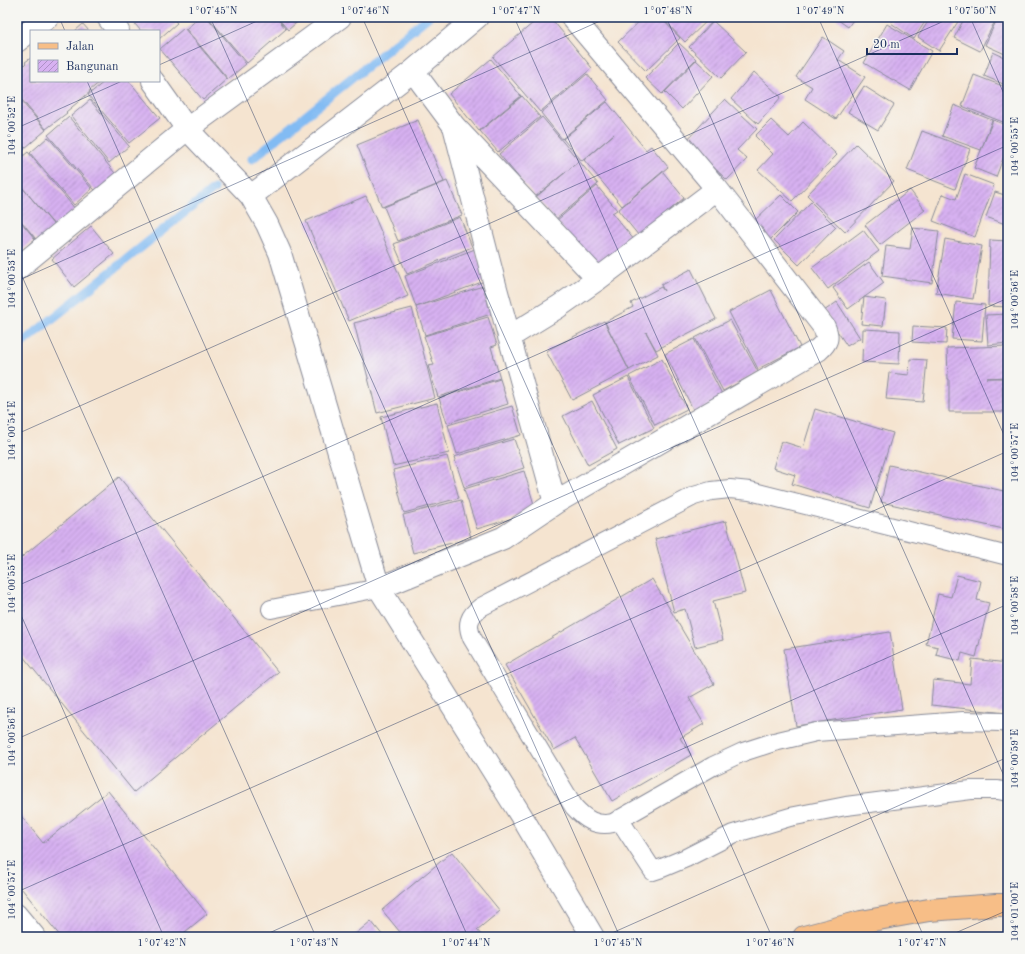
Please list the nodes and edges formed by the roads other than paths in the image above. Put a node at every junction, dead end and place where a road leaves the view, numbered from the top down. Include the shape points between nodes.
1 (48, 17) edge
2 (108, 17) edge
3 (340, 17) edge
4 (477, 17) edge
5 (572, 17) edge
6 (30, 30) edge
7 (30, 30) edge
8 (117, 30) edge
9 (17, 40) edge
10 (413, 71) junction
11 (154, 82) edge
12 (454, 126) junction
13 (187, 129) junction
14 (717, 189) junction
15 (251, 196) junction
16 (17, 269) edge
17 (598, 279) junction
18 (510, 337) junction
19 (555, 503) junction
20 (1008, 556) edge
21 (379, 588) junction
22 (271, 609) dead end
23 (1008, 722) edge
24 (1008, 792) edge
25 (619, 819) junction
26 (1008, 905) edge
27 (17, 913) edge
28 (37, 937) edge
29 (593, 937) edge
30 (804, 937) edge

1 - 7 street
2 - 8 street
3 - 13 street
4 - 10 street
5 - 14 street
6 - 9 street
10 - 12 street
10 - 15 street
11 - 13 street
12 - 17 street
12 - 18 street
13 - 15 street
13 - 16 street
14 - 17 street
14 - 19 street via 824,327 828,335 826,341 818,350
15 - 21 street via 280,253
17 - 18 street
18 - 19 street
19 - 21 street via 503,538
20 - 25 lane via 750,491 730,489 694,496 475,612 469,620 472,638 574,807 582,816 600,824 613,823
21 - 22 lane
21 - 29 street via 525,822
23 - 25 lane via 963,721 816,732 774,742 712,766
24 - 25 lane via 971,790 846,806 790,817 733,834 686,858 653,871
26 - 30 main road via 928,910 861,922
27 - 28 lane

